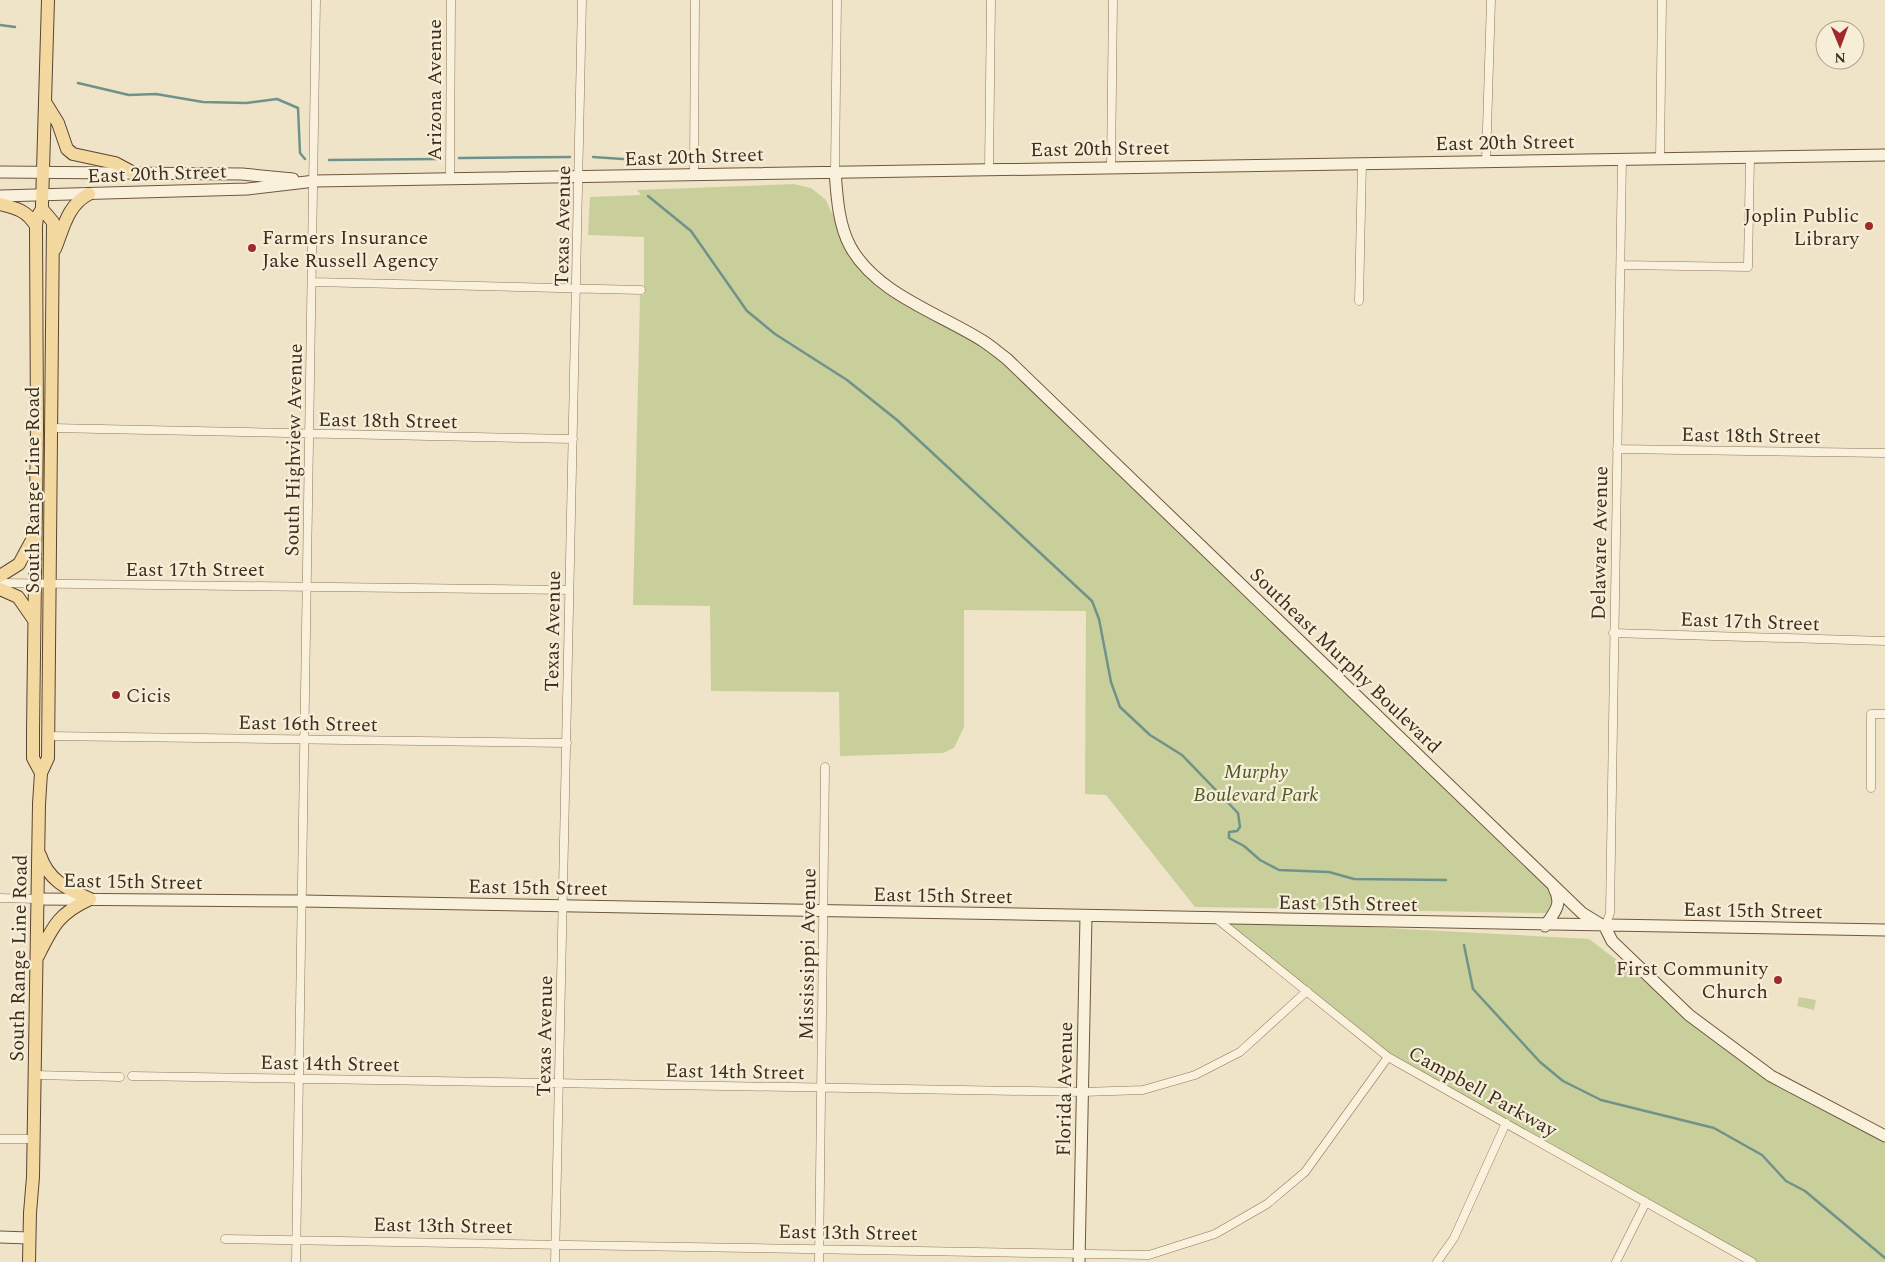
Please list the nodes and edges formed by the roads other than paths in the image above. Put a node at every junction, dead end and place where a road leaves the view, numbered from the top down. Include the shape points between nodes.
1 (48, 0) edge
2 (316, 0) edge
3 (451, 0) edge
4 (582, 0) edge
5 (695, 0) edge
6 (837, 0) edge
7 (991, 0) edge
8 (1113, 0) edge
9 (1490, 0) edge
10 (1662, 0) edge
11 (45, 102) junction
12 (1885, 155) edge
13 (1750, 157) junction
14 (1660, 158) junction
15 (1622, 159) junction
16 (1486, 161) junction
17 (1362, 163) junction
18 (1111, 167) junction
19 (989, 168) junction
20 (835, 171) junction
21 (0, 172) edge
22 (43, 172) junction
23 (132, 172) junction
24 (694, 175) junction
25 (579, 178) junction
26 (450, 180) junction
27 (315, 182) junction
28 (89, 194) junction
29 (42, 195) junction
30 (0, 196) edge
31 (0, 204) edge
32 (42, 209) junction
33 (36, 226) junction
34 (53, 254) junction
35 (1621, 265) junction
36 (313, 282) junction
37 (577, 288) junction
38 (641, 290) dead end
39 (1360, 301) dead end
40 (52, 428) junction
41 (310, 434) junction
42 (573, 439) junction
43 (1617, 449) junction
44 (1885, 454) edge
45 (35, 531) junction
46 (0, 576) edge
47 (0, 584) edge
48 (34, 584) junction
49 (50, 584) junction
50 (307, 586) junction
51 (0, 589) edge
52 (569, 590) junction
53 (34, 621) junction
54 (1613, 633) junction
55 (1885, 641) edge
56 (1885, 714) edge
57 (48, 736) junction
58 (304, 740) junction
59 (566, 743) junction
60 (825, 767) dead end
61 (41, 774) junction
62 (1871, 788) dead end
63 (38, 851) junction
64 (1552, 884) junction
65 (0, 898) edge
66 (37, 899) junction
67 (90, 899) junction
68 (302, 902) junction
69 (563, 907) junction
70 (824, 912) junction
71 (1086, 916) junction
72 (1217, 919) junction
73 (1545, 926) junction
74 (1605, 927) junction
75 (1885, 930) edge
76 (37, 958) junction
77 (1306, 991) junction
78 (1388, 1057) junction
79 (35, 1075) junction
80 (120, 1076) dead end
81 (132, 1076) dead end
82 (299, 1078) junction
83 (560, 1083) junction
84 (822, 1089) junction
85 (1083, 1092) junction
86 (1506, 1123) junction
87 (1885, 1136) edge
88 (0, 1139) edge
89 (34, 1139) junction
90 (1646, 1202) junction
91 (0, 1237) edge
92 (29, 1238) junction
93 (225, 1239) dead end
94 (296, 1241) junction
95 (556, 1246) junction
96 (820, 1251) junction
97 (1079, 1259) edge
98 (29, 1262) edge
99 (296, 1262) edge
100 (555, 1262) edge
101 (819, 1262) edge
102 (1437, 1262) edge
103 (1616, 1262) edge
104 (1752, 1262) edge

1 - 11 main road, South Range Line Road
2 - 27 street, South Highview Avenue
3 - 26 street, Arizona Avenue
4 - 25 street, Texas Avenue
5 - 24 street
6 - 20 street
7 - 19 street
8 - 18 street
9 - 16 street
10 - 14 street
11 - 22 main road, South Range Line Road
11 - 23 main road via 58,123 66,149 73,154 115,163
12 - 13 main road, East 20th Street
13 - 14 main road, East 20th Street
13 - 35 street via 1748,267
14 - 15 main road, East 20th Street
15 - 16 main road, East 20th Street
15 - 35 street, Delaware Avenue
16 - 17 main road, East 20th Street
17 - 18 main road, East 20th Street
17 - 39 street
18 - 19 main road, East 20th Street
19 - 20 main road, East 20th Street
20 - 24 main road, East 20th Street
20 - 64 main road, Southeast Murphy Boulevard via 844,230 849,244 864,265 880,280 983,341 1007,359
21 - 22 main road, East 20th Street
22 - 23 main road, East 20th Street
22 - 29 main road, South Range Line Road
23 - 27 main road, East 20th Street via 242,174
24 - 25 main road, East 20th Street
25 - 26 main road, East 20th Street
25 - 37 street, Texas Avenue
26 - 27 main road, East 20th Street
27 - 28 main road, East 20th Street via 247,189
27 - 36 street, South Highview Avenue
28 - 29 main road, East 20th Street
28 - 34 main road via 80,198 72,208
29 - 30 main road, East 20th Street
29 - 32 main road, South Range Line Road
31 - 33 main road via 21,209
32 - 33 main road, South Range Line Road
32 - 34 main road, South Range Line Road via 52,222
33 - 45 main road, South Range Line Road
34 - 40 main road, South Range Line Road
35 - 43 street, Delaware Avenue
36 - 37 street
36 - 41 street, South Highview Avenue
37 - 38 street
37 - 42 street, Texas Avenue
40 - 41 street, East 18th Street
40 - 49 main road, South Range Line Road
41 - 42 street, East 18th Street
41 - 50 street, South Highview Avenue
42 - 52 street, Texas Avenue
43 - 44 street, East 18th Street
43 - 54 street, Delaware Avenue
45 - 46 main road via 19,564
45 - 48 main road, South Range Line Road
47 - 48 street, East 17th Street
48 - 49 street, East 17th Street
48 - 53 main road, South Range Line Road
49 - 50 street, East 17th Street
49 - 57 main road, South Range Line Road
50 - 52 street, East 17th Street
50 - 58 street, South Highview Avenue
51 - 53 main road via 18,597
52 - 59 street, Texas Avenue
53 - 61 main road, South Range Line Road via 33,758
54 - 55 street, East 17th Street
54 - 74 street, Delaware Avenue via 1610,913
56 - 62 street via 1871,714
57 - 58 street, East 16th Street
57 - 61 main road, South Range Line Road via 48,758
58 - 59 street, East 16th Street
58 - 68 street, South Highview Avenue
59 - 69 street, Texas Avenue
60 - 70 street, Mississippi Avenue
61 - 63 main road, South Range Line Road
63 - 66 main road, South Range Line Road
63 - 67 main road via 55,880
64 - 73 main road via 1558,895 1558,907
64 - 74 main road, Southeast Murphy Boulevard via 1582,914
65 - 66 street, East 15th Street
66 - 67 main road, East 15th Street
66 - 76 main road, South Range Line Road
67 - 68 main road, East 15th Street
67 - 76 main road via 61,916
68 - 69 main road, East 15th Street
68 - 82 street, South Highview Avenue
69 - 70 main road, East 15th Street
69 - 83 street, Texas Avenue
70 - 71 main road, East 15th Street
70 - 84 street, Mississippi Avenue
71 - 72 main road, East 15th Street
71 - 85 main road, Florida Avenue
72 - 73 main road, East 15th Street
72 - 77 street, Campbell Parkway
73 - 74 main road, East 15th Street
74 - 75 main road, East 15th Street
74 - 87 main road, Southeast Murphy Boulevard via 1612,941 1689,1015 1771,1076
76 - 79 main road, South Range Line Road
77 - 78 street, Campbell Parkway
77 - 85 street, East 14th Street via 1240,1052 1195,1076 1142,1090
78 - 86 street, Campbell Parkway
78 - 97 street, East 13th Street via 1305,1172 1267,1204 1214,1234 1149,1255
79 - 80 street
79 - 89 main road, South Range Line Road
81 - 82 street, East 14th Street
82 - 83 street, East 14th Street
82 - 94 street, South Highview Avenue
83 - 84 street, East 14th Street
83 - 95 street, Texas Avenue
84 - 85 street, East 14th Street
84 - 96 street, Mississippi Avenue
85 - 97 main road, Florida Avenue
86 - 90 street, Campbell Parkway
86 - 102 street via 1454,1238
88 - 89 street
89 - 92 main road, South Range Line Road
90 - 103 street
90 - 104 street, Campbell Parkway
91 - 92 main road
92 - 98 main road, South Range Line Road
93 - 94 street, East 13th Street
94 - 95 street, East 13th Street
94 - 99 street, South Highview Avenue
95 - 96 street, East 13th Street
95 - 100 street, Texas Avenue
96 - 97 street, East 13th Street
96 - 101 street, Mississippi Avenue

